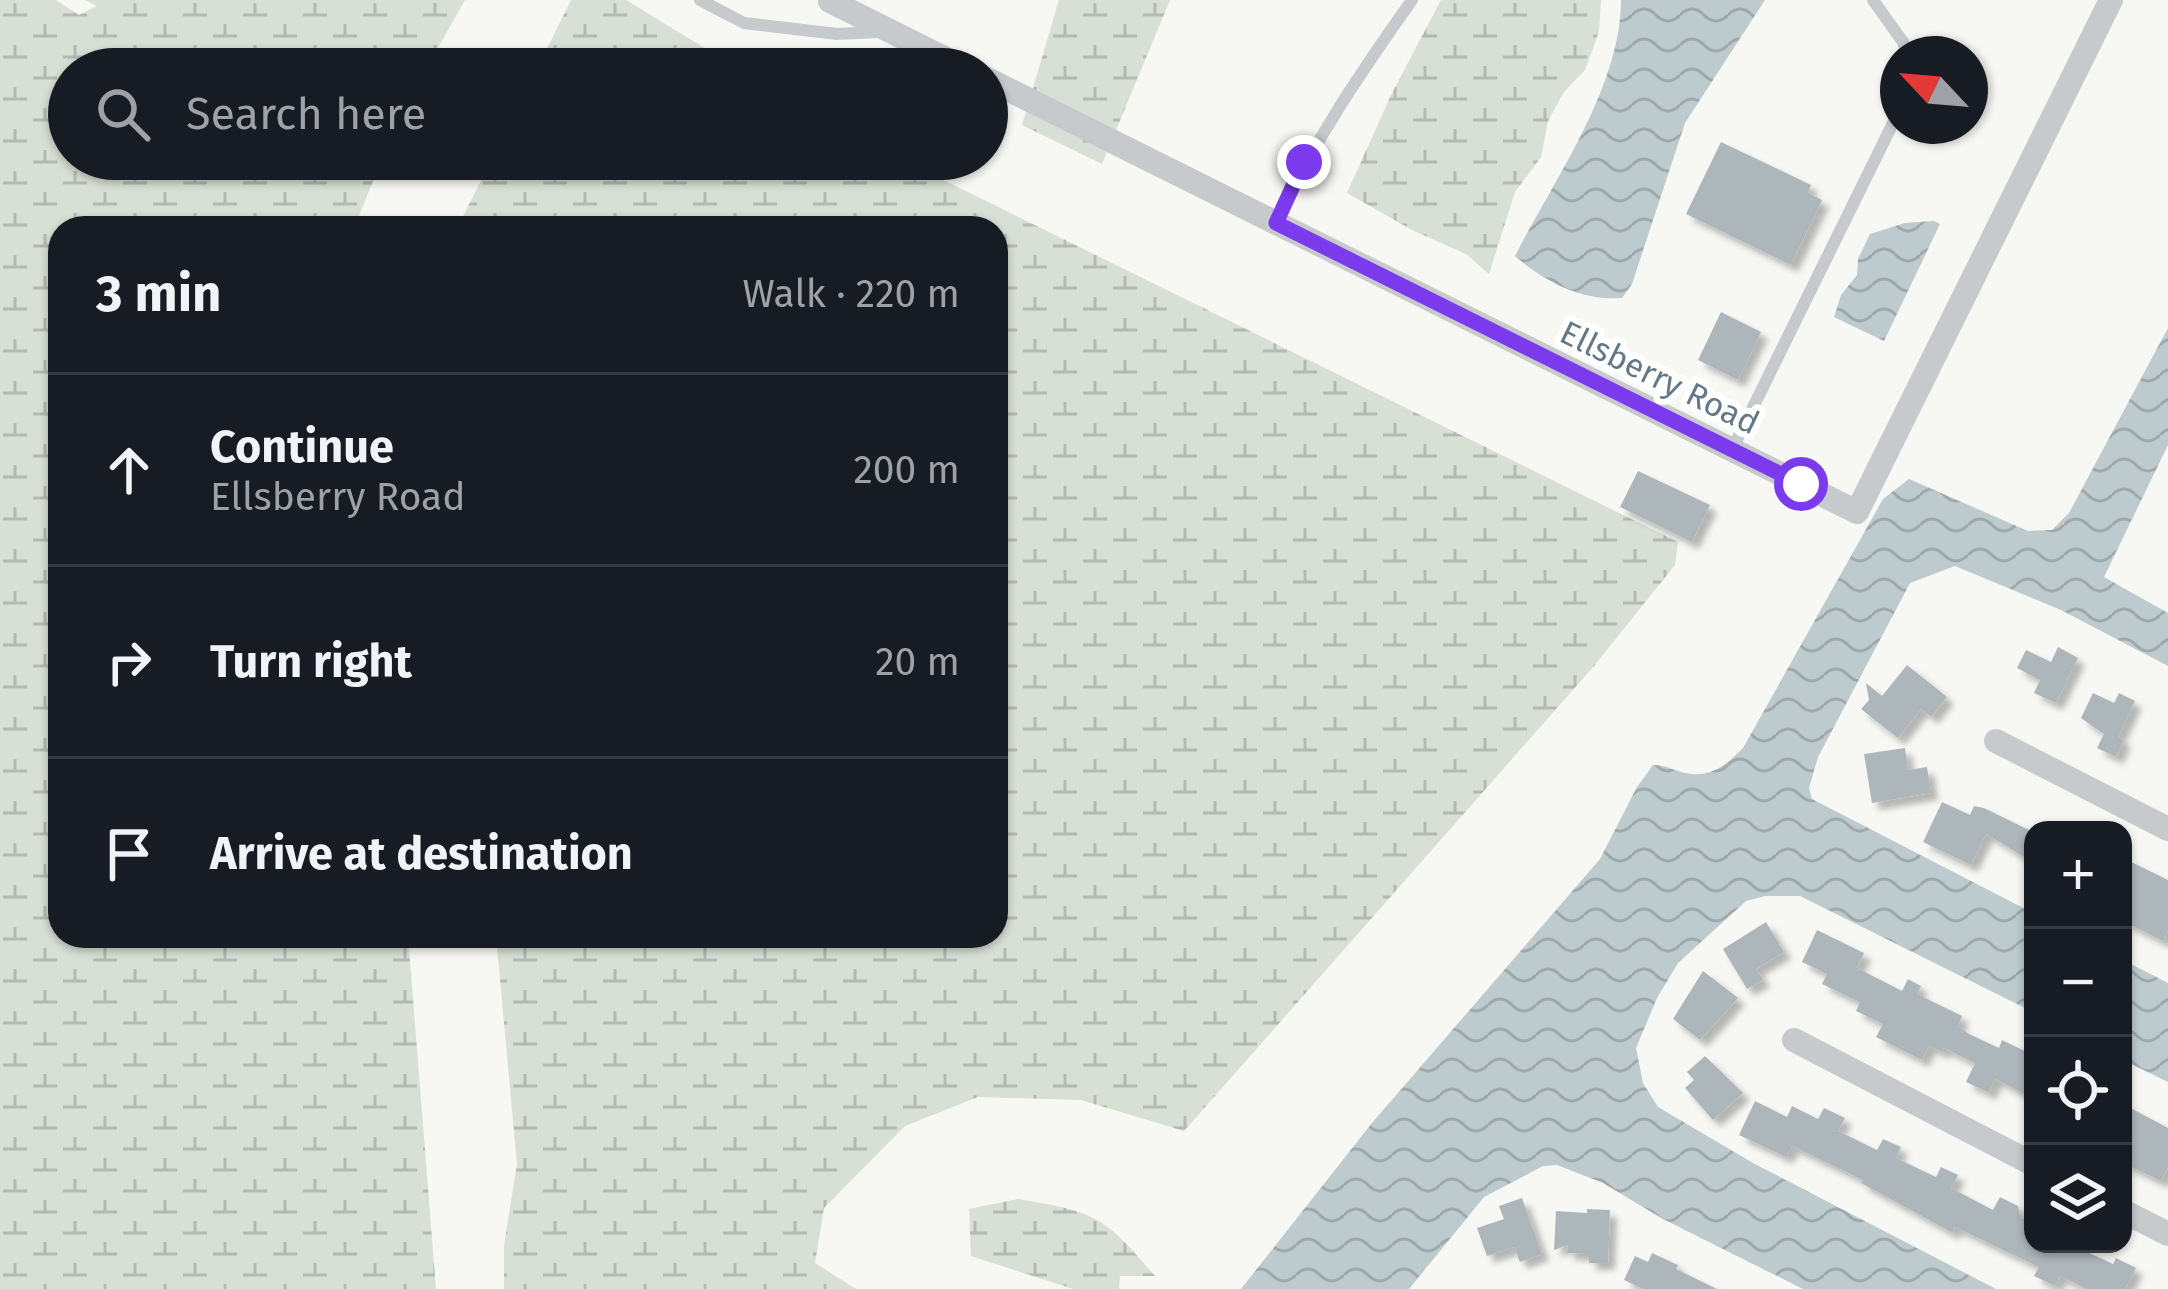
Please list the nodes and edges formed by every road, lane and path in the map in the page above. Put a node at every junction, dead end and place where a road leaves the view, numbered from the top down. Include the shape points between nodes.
1 (700, 0) edge
2 (1412, 0) edge
3 (1873, 0) edge
4 (2110, 0) edge
5 (830, 1) edge
6 (891, 32) junction
7 (1896, 36) edge
8 (923, 48) edge
9 (1008, 89) edge
10 (1882, 144) edge
11 (1276, 223) junction
12 (1732, 450) junction
13 (1996, 741) dead end
14 (2168, 829) edge
15 (1794, 1040) dead end
16 (2024, 1159) edge
17 (2132, 1216) edge
18 (2168, 1234) edge

1 - 6 lane via 743,22 784,30
2 - 11 lane via 1332,116
3 - 7 lane
4 - 12 street, Ellsberry Road via 1857,512
5 - 6 street
6 - 8 street
9 - 11 street, Ellsberry Road
10 - 12 lane
11 - 12 street, Ellsberry Road
13 - 14 street
15 - 16 street
17 - 18 street

